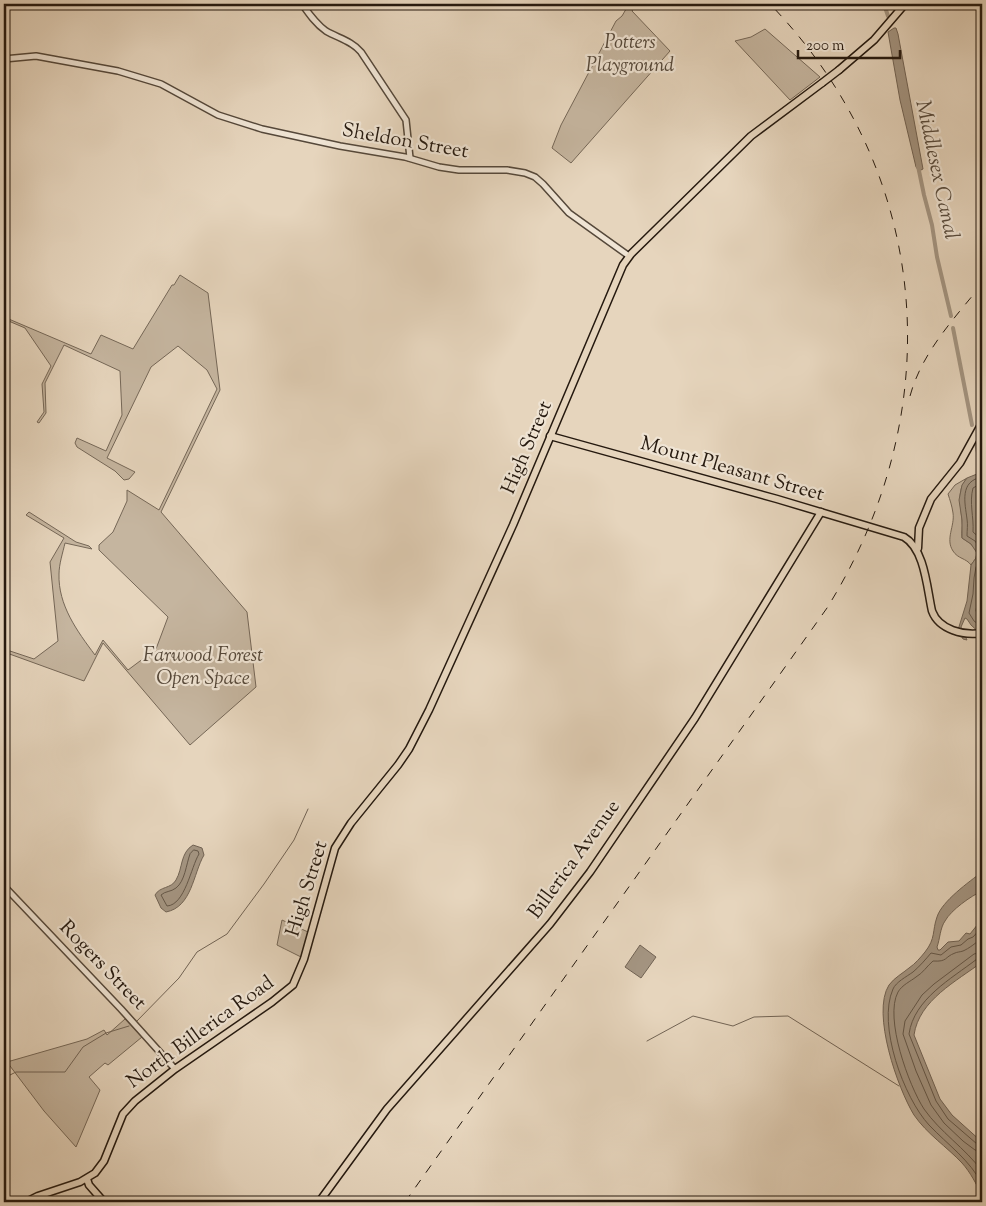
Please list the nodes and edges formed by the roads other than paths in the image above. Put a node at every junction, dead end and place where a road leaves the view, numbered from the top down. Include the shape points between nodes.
1 (302, 4) edge
2 (905, 4) edge
3 (4, 59) edge
4 (410, 158) junction
5 (628, 256) junction
6 (982, 423) edge
7 (550, 436) junction
8 (821, 512) junction
9 (920, 525) junction
10 (904, 537) junction
11 (918, 551) junction
12 (981, 633) edge
13 (4, 886) edge
14 (293, 985) joint
15 (175, 1069) junction
16 (87, 1179) junction
17 (26, 1202) edge
18 (104, 1202) edge
19 (319, 1202) edge

1 - 4 street via 318,24 360,52 406,120
2 - 5 main road, High Street, bridge via 857,56 744,142
3 - 4 street, Sheldon Street via 36,56 118,71 161,84 218,115 262,129
4 - 5 street, Sheldon Street via 453,170 507,170 530,175 543,184 569,213
5 - 7 main road, High Street
6 - 9 main road via 960,463 931,499
7 - 8 main road, Mount Pleasant Street
7 - 14 main road, High Street via 482,597 409,749 335,848 301,969
8 - 10 main road, Mount Pleasant Street
8 - 19 main road, Billerica Avenue via 695,718 590,872 550,924 387,1109
9 - 10 main road
9 - 11 main road
10 - 11 main road, Mount Pleasant Street
11 - 12 main road via 934,617 944,626 961,632
13 - 15 street, Rogers Street
14 - 15 main road, North Billerica Road
15 - 16 main road, North Billerica Road via 127,1108 118,1122 104,1160
16 - 17 main road, North Billerica Road
16 - 18 main road

